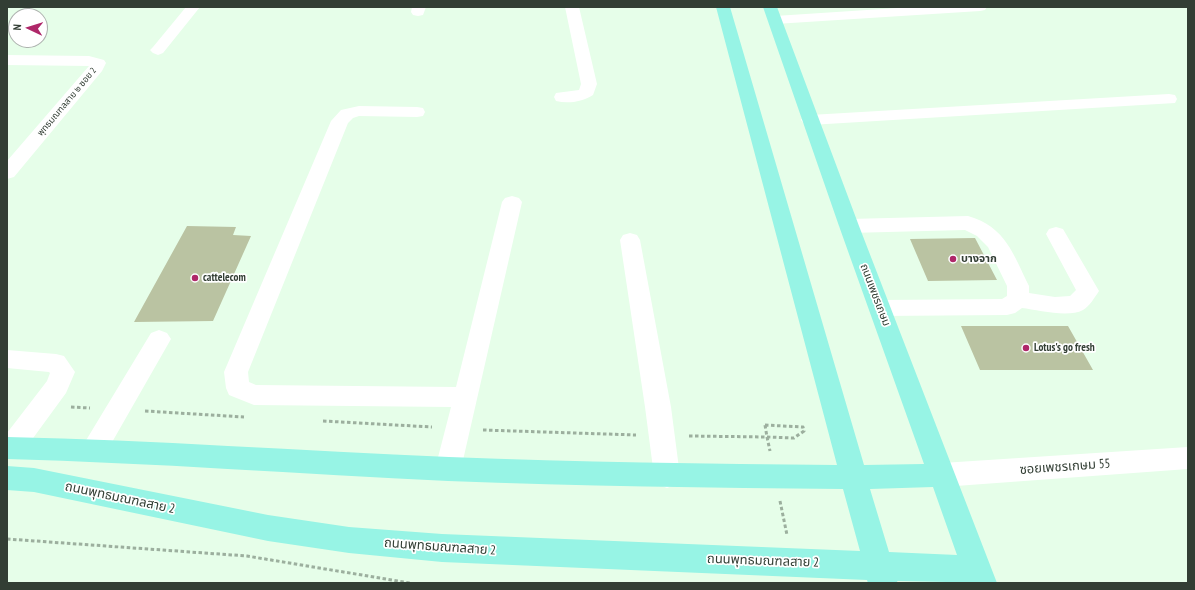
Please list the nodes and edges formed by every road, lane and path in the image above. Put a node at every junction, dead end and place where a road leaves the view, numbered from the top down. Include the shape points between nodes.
1 (193, 7) edge
2 (572, 7) edge
3 (724, 7) edge
4 (980, 7) edge
5 (773, 14) edge
6 (158, 50) dead end
7 (7, 60) edge
8 (562, 97) dead end
9 (1169, 99) dead end
10 (417, 112) dead end
11 (810, 120) junction
12 (7, 173) edge
13 (512, 202) dead end
14 (849, 226) junction
15 (1056, 234) dead end
16 (630, 240) dead end
17 (1018, 299) junction
18 (880, 308) junction
19 (159, 339) dead end
20 (7, 359) edge
21 (466, 397) junction
22 (42, 406) junction
23 (118, 410) junction
24 (252, 417) dead end
25 (315, 421) dead end
26 (458, 428) junction
27 (662, 435) junction
28 (9, 448) edge
29 (94, 450) junction
30 (771, 456) dead end
31 (1188, 458) edge
32 (448, 469) junction
33 (942, 475) junction
34 (667, 476) junction
35 (854, 477) junction
36 (7, 478) edge
37 (778, 493) dead end
38 (787, 538) dead end
39 (7, 539) edge
40 (881, 574) edge
41 (980, 576) edge
42 (410, 583) edge

1 - 6 street
2 - 8 street via 589,84 587,92 580,96
3 - 35 main road
4 - 5 street
5 - 11 main road, ถนนเพชรเกษม
7 - 12 street, พุทธมณฑลสาย ๒ ซอย 2 via 98,63
9 - 11 street
10 - 21 street via 359,110 347,114 340,121 236,372 238,388 254,395
11 - 14 main road, ถนนเพชรเกษม
13 - 21 street
14 - 17 street via 968,223 984,231 997,243 1018,286
14 - 18 main road, ถนนเพชรเกษม
15 - 17 street via 1088,292 1076,304 1055,305
16 - 27 street
17 - 18 street via 1007,307
18 - 33 main road, ถนนเพชรเกษม
19 - 23 street
20 - 22 street via 56,363 63,372 57,386
21 - 26 street
22 - 23 path
22 - 28 street
23 - 24 path
23 - 29 street
25 - 26 path
26 - 27 path via 542,433
26 - 32 street
27 - 30 path via 794,438 804,431 803,427 764,426
27 - 34 street
28 - 29 main road
29 - 32 main road
31 - 33 street, ซอยเพชรเกษม 55
32 - 34 main road
33 - 35 main road
33 - 41 main road, ถนนเพชรเกษม
34 - 35 main road
35 - 40 main road
36 - 40 main road, ถนนพุทธมณฑลสาย 2 via 34,480 268,528 349,540 442,548
37 - 38 path
39 - 42 path via 248,556
40 - 41 main road, ถนนพุทธมณฑลสาย 2

